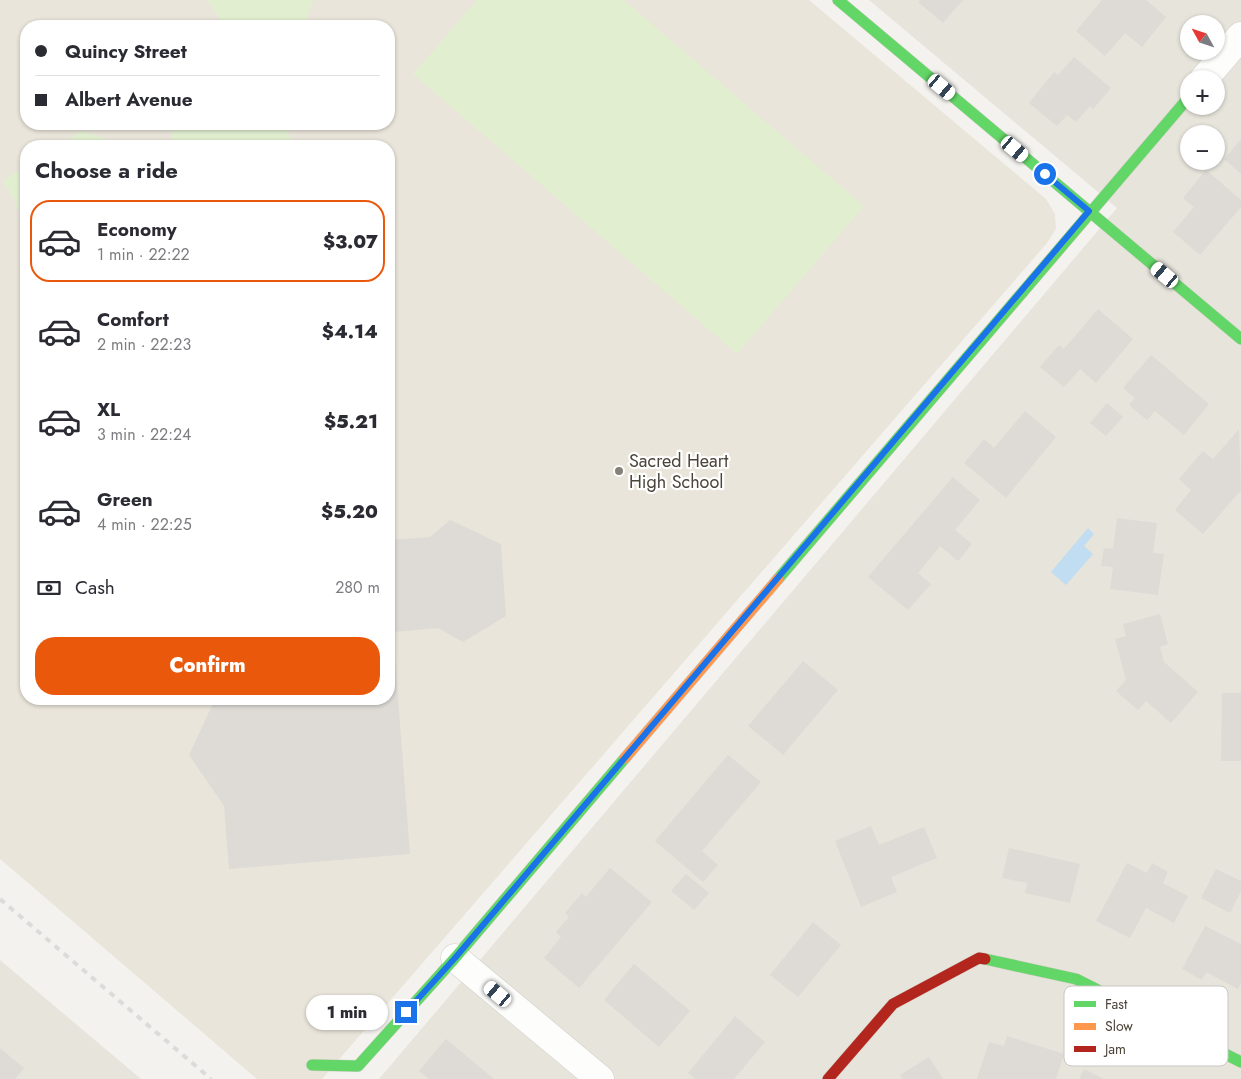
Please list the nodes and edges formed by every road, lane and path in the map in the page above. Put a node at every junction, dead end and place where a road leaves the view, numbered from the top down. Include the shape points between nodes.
1 (838, 0) edge
2 (1241, 36) edge
3 (1212, 70) edge
4 (1180, 106) edge
5 (1089, 211) junction
6 (1241, 339) edge
7 (455, 958) junction
8 (1090, 986) edge
9 (1228, 1055) edge
10 (1241, 1062) edge
11 (312, 1065) dead end
12 (600, 1079) edge
13 (828, 1079) edge

1 - 5 street
2 - 3 street
4 - 5 street
5 - 6 street
5 - 7 street
7 - 11 street via 358,1066
7 - 12 street
8 - 13 street via 1076,979 978,958 893,1004
9 - 10 street

